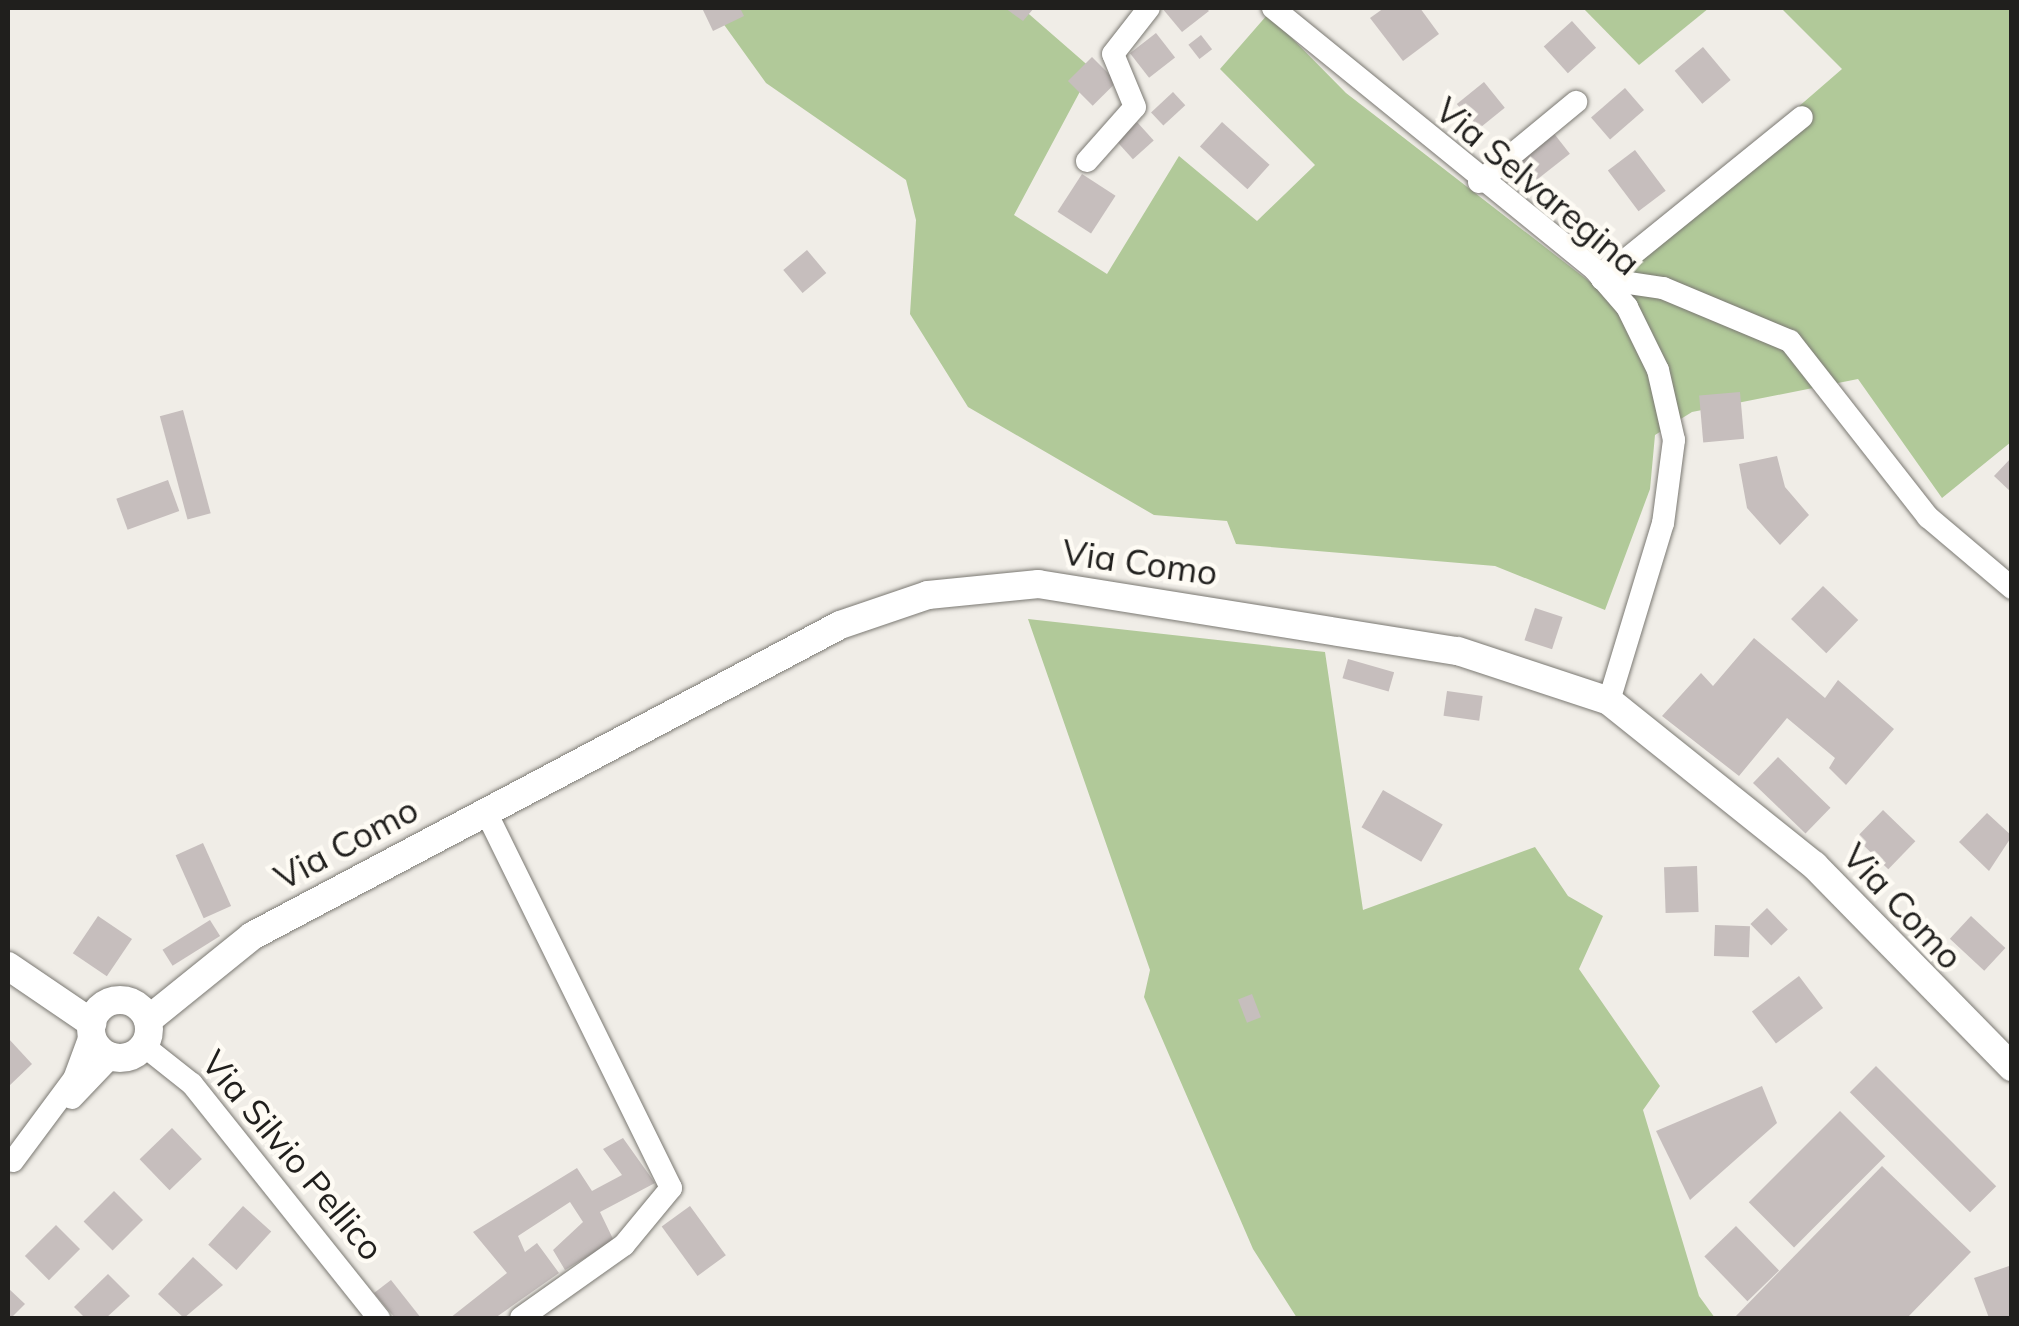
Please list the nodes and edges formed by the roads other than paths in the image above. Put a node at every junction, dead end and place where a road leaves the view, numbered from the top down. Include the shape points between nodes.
1 (1149, 8) edge
2 (1272, 8) edge
3 (1576, 102) dead end
4 (1802, 117) dead end
5 (1087, 161) dead end
6 (1479, 182) junction
7 (1602, 279) junction
8 (2012, 588) edge
9 (1609, 701) junction
10 (486, 812) junction
11 (13, 969) edge
12 (198, 973) junction
13 (104, 1015) junction
14 (146, 1033) junction
15 (111, 1057) junction
16 (2012, 1067) edge
17 (10, 1164) edge
18 (379, 1318) edge
19 (521, 1318) edge

1 - 5 street via 1113,54 1135,107
2 - 6 street, Via Selvaregina
3 - 6 street
4 - 7 street
6 - 7 street, Via Selvaregina
7 - 8 street via 1662,288 1790,341 1928,517
7 - 9 street, Via Selvaregina via 1658,370 1674,440 1663,523
9 - 10 main road, Via Como via 1458,651 1078,588 973,588 840,625
9 - 16 main road, Via Como via 1814,865
10 - 12 main road, Via Como
10 - 19 street via 671,1188 624,1245
11 - 13 main road
12 - 13 main road, Via Como
12 - 14 main road, Via Como
13 - 14 main road
13 - 15 main road
13 - 17 street via 74,1079
14 - 15 main road
14 - 18 street, Via Silvio Pellico via 337,1255
15 - 17 street

